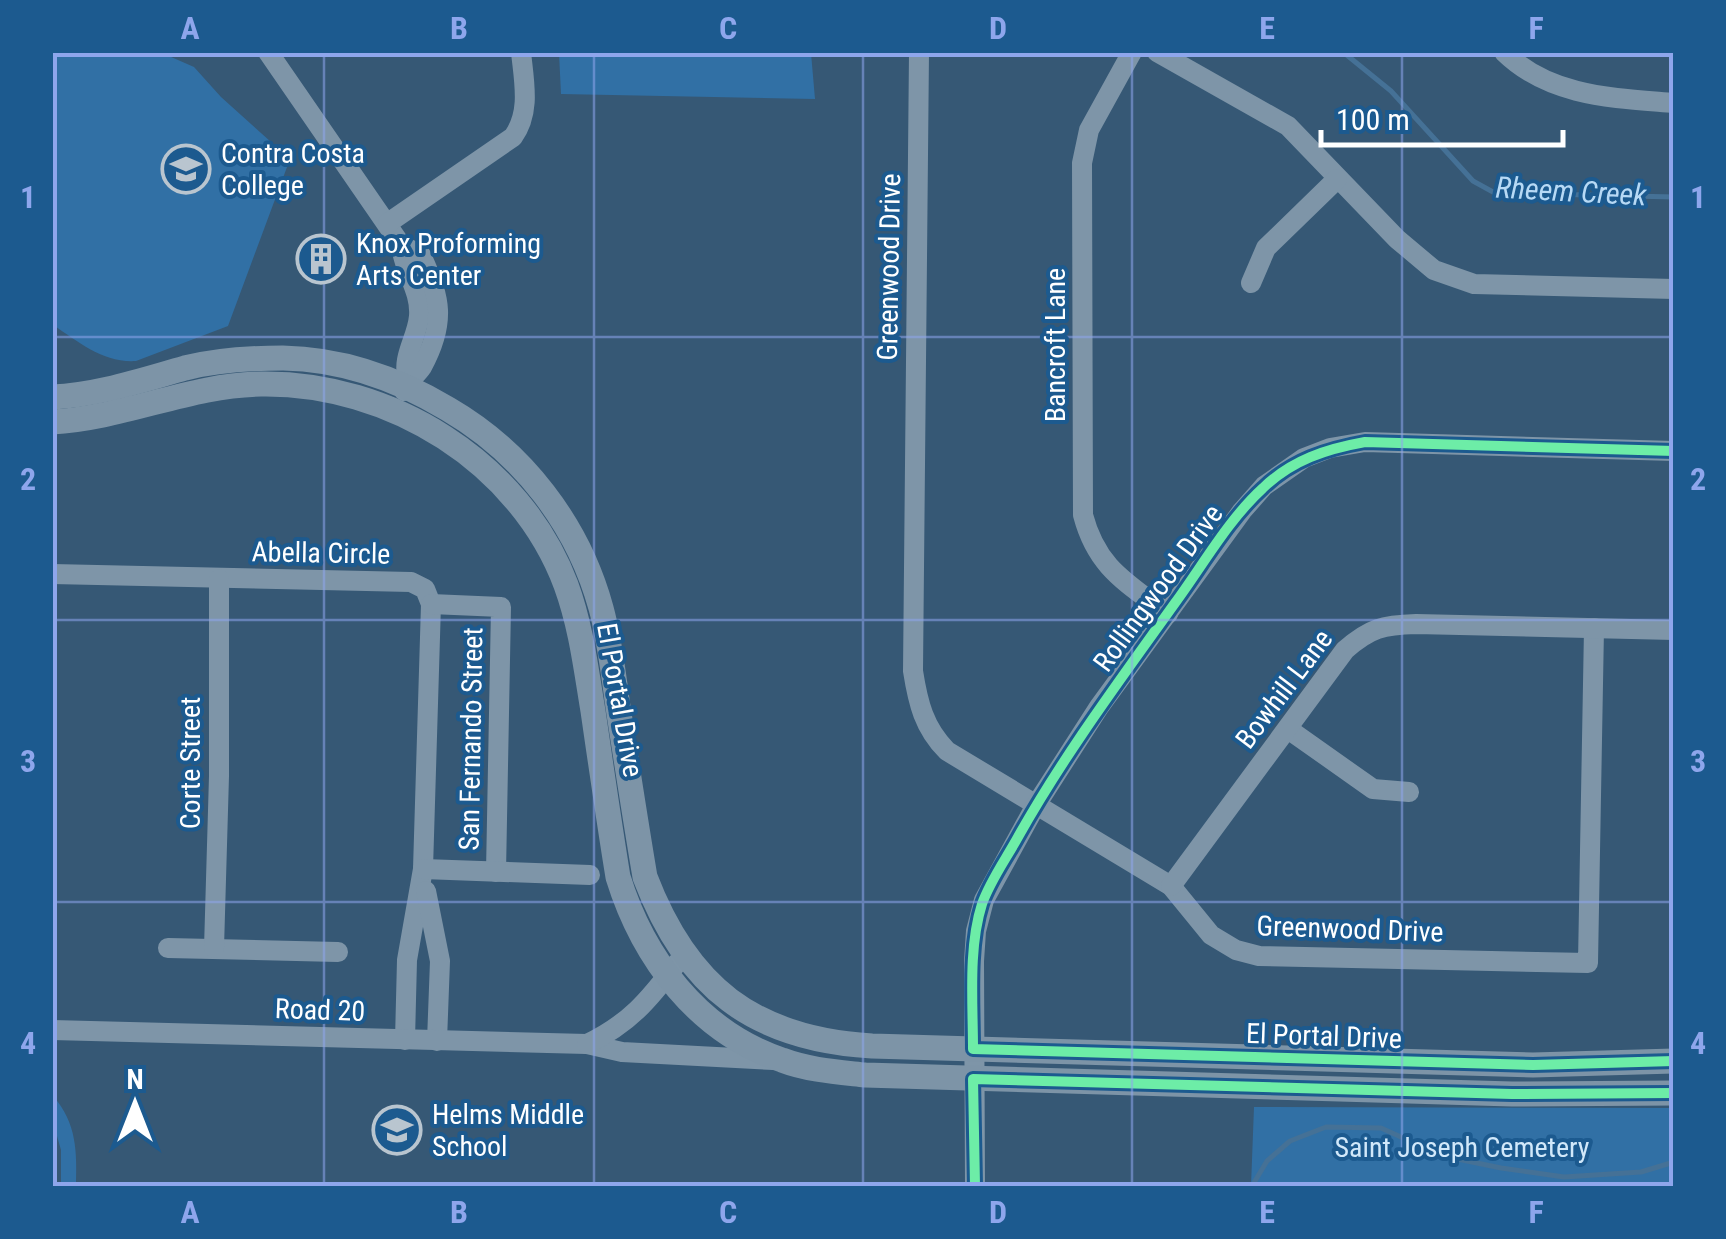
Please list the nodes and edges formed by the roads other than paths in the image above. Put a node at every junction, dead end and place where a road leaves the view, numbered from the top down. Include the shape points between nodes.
1 (268, 52) edge
2 (521, 52) edge
3 (919, 52) edge
4 (1132, 52) edge
5 (1157, 52) edge
6 (1509, 54) edge
7 (1674, 103) edge
8 (1337, 179) junction
9 (388, 223) junction
10 (1251, 282) dead end
11 (1674, 289) edge
12 (407, 383) junction
13 (52, 397) edge
14 (396, 411) junction
15 (52, 422) edge
16 (1674, 452) edge
17 (52, 574) edge
18 (219, 579) junction
19 (430, 604) junction
20 (1168, 614) junction
21 (1594, 628) junction
22 (1674, 630) edge
23 (1288, 729) junction
24 (1409, 792) dead end
25 (1036, 805) junction
26 (423, 869) junction
27 (496, 872) junction
28 (590, 875) dead end
29 (1171, 886) junction
30 (168, 948) dead end
31 (214, 948) junction
32 (338, 952) dead end
33 (683, 955) junction
34 (666, 978) junction
35 (52, 1030) edge
36 (405, 1040) junction
37 (437, 1040) junction
38 (587, 1044) junction
39 (973, 1048) junction
40 (781, 1060) junction
41 (1674, 1062) edge
42 (973, 1079) junction
43 (1674, 1092) edge
44 (975, 1186) edge

1 - 9 street
2 - 9 street via 524,112 513,137
3 - 25 street, Greenwood Drive via 913,671 919,709 936,740
4 - 20 street, Bancroft Lane via 1088,130 1082,163 1083,515 1106,565
5 - 8 street via 1288,126
6 - 7 street via 1557,86 1584,95
8 - 10 street via 1266,248
8 - 11 street via 1434,270 1474,284
9 - 12 street via 401,245 421,254 440,300 420,372
12 - 13 main road, El Portal Drive via 330,362 238,359
12 - 14 street
12 - 33 main road, El Portal Drive via 472,423 524,469 590,572 607,633 646,877
14 - 15 main road, El Portal Drive via 334,390 265,384
14 - 34 main road, El Portal Drive via 467,453 507,490 564,581 582,640 618,877
16 - 20 street, Rollingwood Drive via 1365,442 1330,448 1264,486
17 - 18 street, Abella Circle
18 - 19 street, Abella Circle via 411,582 426,588
18 - 31 street, Corte Street
19 - 26 street
19 - 27 street, San Fernando Street via 500,606
20 - 25 street, Rollingwood Drive
21 - 22 street, Bowhill Lane
21 - 23 street, Bowhill Lane via 1390,624 1366,632 1345,650
21 - 29 street, Greenwood Drive via 1588,964 1260,956 1211,935
23 - 24 street via 1373,789
23 - 29 street, Bowhill Lane
25 - 29 street, Greenwood Drive
25 - 39 street, Rollingwood Drive via 978,917
26 - 27 street
26 - 36 street via 407,960
26 - 37 street via 440,961
27 - 28 street
30 - 31 street
31 - 32 street
33 - 34 street
33 - 39 main road, El Portal Drive via 748,1012 810,1040
34 - 38 street via 616,1030
34 - 40 main road, El Portal Drive via 698,1010
35 - 36 street, Road 20
36 - 37 street, Road 20
37 - 38 street, Road 20
38 - 40 street, Road 20 via 622,1052
39 - 41 main road, El Portal Drive via 1533,1065
39 - 42 street, Rollingwood Drive
40 - 42 main road, El Portal Drive via 866,1076
42 - 43 main road, El Portal Drive via 1512,1094
42 - 44 street, Rollingwood Drive

